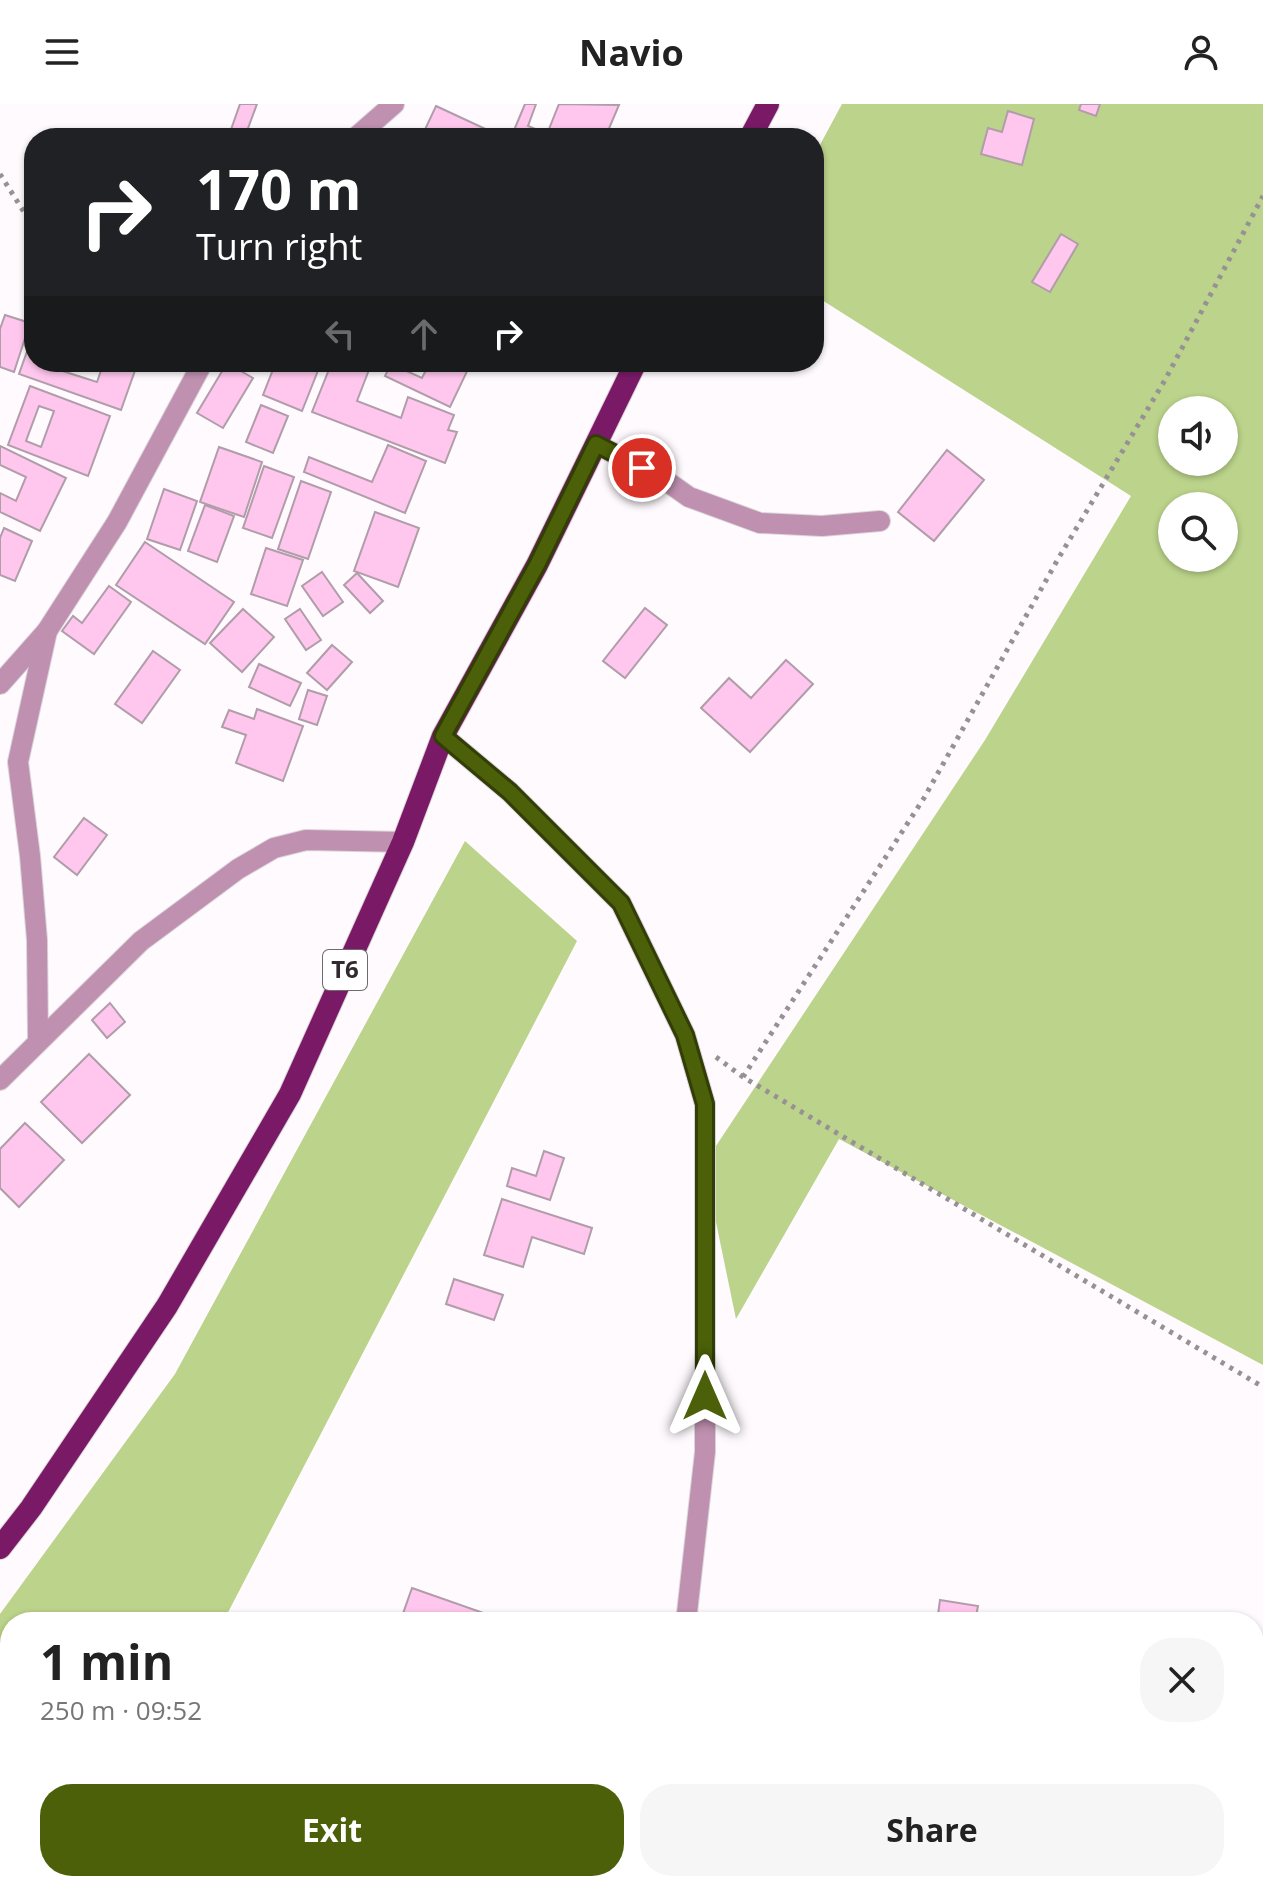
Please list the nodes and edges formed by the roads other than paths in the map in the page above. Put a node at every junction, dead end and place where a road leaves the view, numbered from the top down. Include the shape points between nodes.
1 (394, 104) edge
2 (768, 104) edge
3 (366, 128) edge
4 (755, 128) edge
5 (198, 372) edge
6 (631, 372) edge
7 (596, 444) junction
8 (880, 521) dead end
9 (47, 631) junction
10 (0, 684) edge
11 (443, 736) junction
12 (403, 842) junction
13 (38, 1040) junction
14 (0, 1080) edge
15 (0, 1548) edge
16 (687, 1612) edge

1 - 3 street
2 - 4 highway
5 - 9 street via 117,522
6 - 7 highway, T6
7 - 8 street via 689,497 760,523 822,526
7 - 11 highway, T6
9 - 10 street
9 - 13 street via 18,762 37,940
11 - 12 highway, T6
11 - 16 street via 510,792 621,903 685,1035 705,1104 705,1452
12 - 13 street via 306,840 274,848 141,941
12 - 15 highway, T6 via 283,1106 167,1306
13 - 14 street

